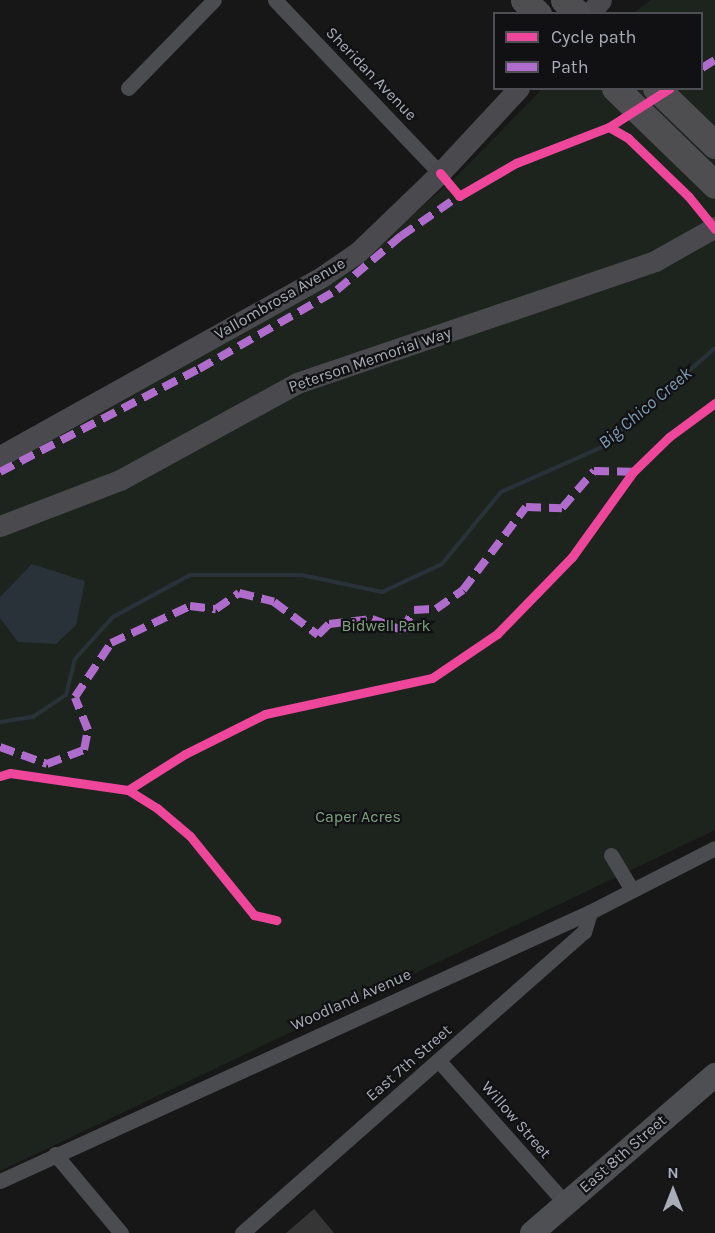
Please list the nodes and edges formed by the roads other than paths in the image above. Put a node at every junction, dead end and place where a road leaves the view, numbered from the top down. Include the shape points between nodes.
1 (214, 0) edge
2 (275, 0) edge
3 (564, 0) edge
4 (601, 0) edge
5 (576, 12) edge
6 (591, 12) edge
7 (128, 88) dead end
8 (517, 90) edge
9 (617, 90) edge
10 (658, 90) edge
11 (715, 145) edge
12 (440, 173) junction
13 (714, 185) edge
14 (715, 227) edge
15 (0, 456) edge
16 (0, 526) edge
17 (715, 848) edge
18 (611, 855) dead end
19 (632, 890) junction
20 (590, 912) junction
21 (439, 1060) junction
22 (715, 1075) edge
23 (55, 1154) junction
24 (0, 1180) edge
25 (566, 1204) junction
26 (121, 1233) edge
27 (242, 1233) edge
28 (532, 1233) edge

1 - 7 street
2 - 12 street, Sheridan Avenue
3 - 5 highway
4 - 6 street
8 - 12 street, Vallombrosa Avenue
9 - 13 highway
10 - 11 highway
12 - 15 street, Vallombrosa Avenue via 358,252 323,276
14 - 16 street, Peterson Memorial Way via 655,261 297,383 120,480
17 - 19 street, Woodland Avenue
18 - 19 street
19 - 20 street, Woodland Avenue
20 - 21 street, East 7th Street via 584,932
20 - 23 street, Woodland Avenue
21 - 25 street, Willow Street
21 - 27 street, East 7th Street
22 - 25 main road, East 8th Street
23 - 24 street, Woodland Avenue
23 - 26 street
25 - 28 main road, East 8th Street

